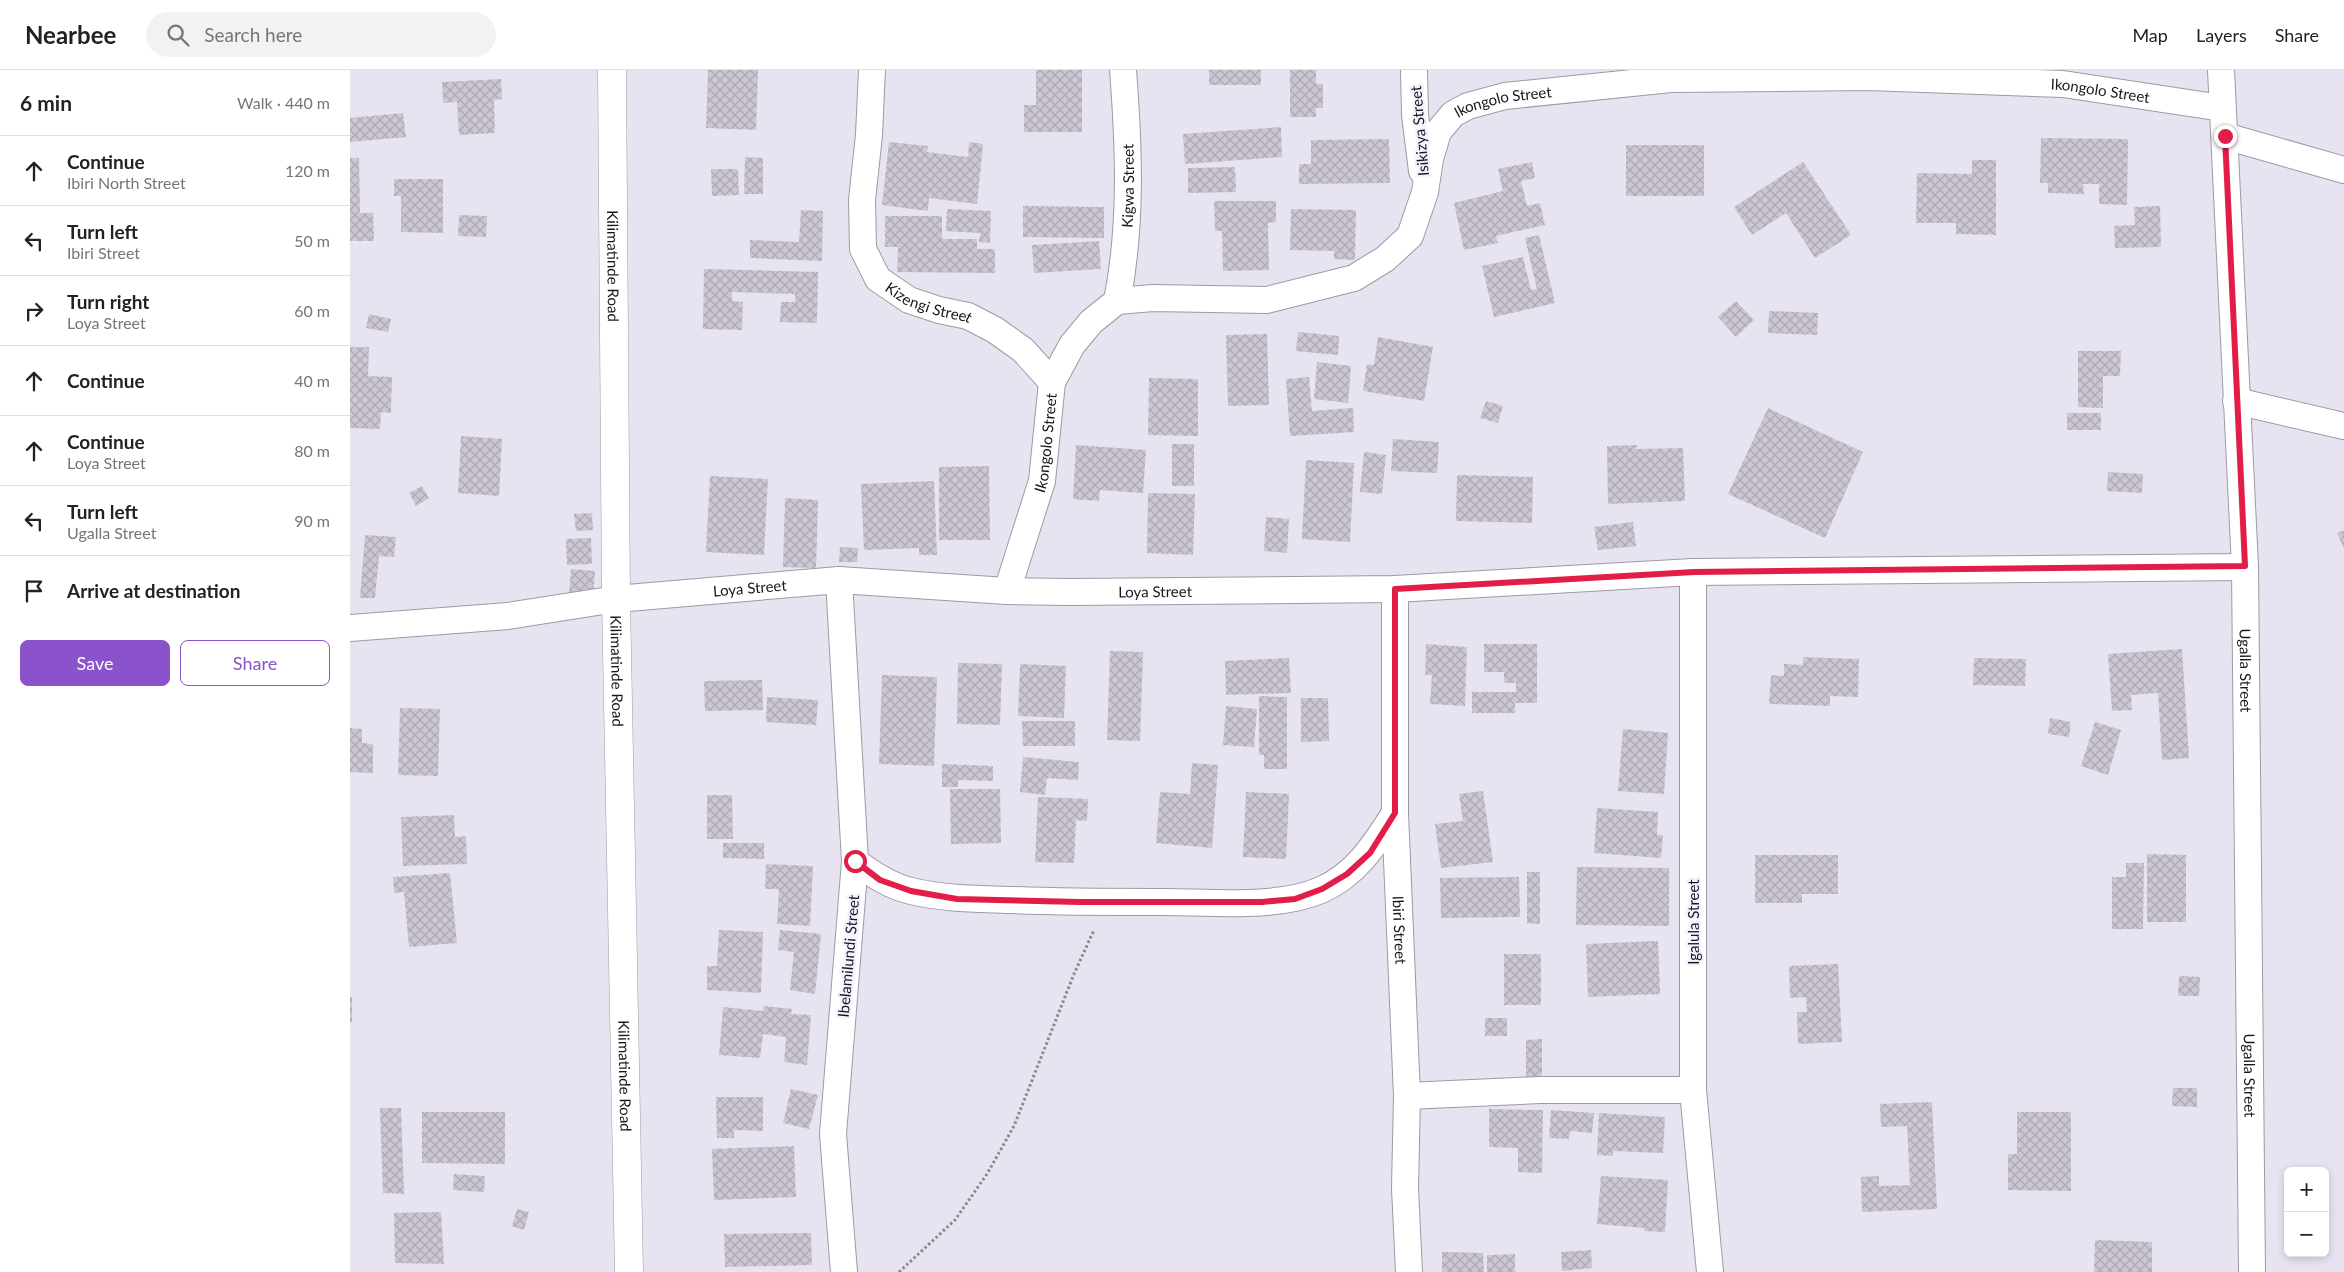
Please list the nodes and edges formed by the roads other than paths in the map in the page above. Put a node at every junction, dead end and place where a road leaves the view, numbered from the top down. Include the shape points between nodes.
1 (612, 70) edge
2 (872, 70) edge
3 (1123, 70) edge
4 (1414, 70) edge
5 (2221, 70) edge
6 (2222, 108) junction
7 (2225, 136) junction
8 (2344, 170) edge
9 (1425, 192) junction
10 (1116, 301) junction
11 (1052, 382) junction
12 (2236, 401) junction
13 (2344, 426) edge
14 (2245, 566) junction
15 (1694, 572) junction
16 (840, 580) junction
17 (1395, 589) junction
18 (1008, 591) junction
19 (616, 599) junction
20 (350, 628) edge
21 (1395, 813) junction
22 (855, 861) junction
23 (1693, 1090) junction
24 (1407, 1096) junction
25 (629, 1272) edge
26 (844, 1272) edge
27 (1409, 1272) edge
28 (1710, 1272) edge
29 (2252, 1272) edge

1 - 19 main road, Kilimatinde Road
2 - 11 street, Kizengi Street via 862,200 863,249 878,280 909,300 968,316 995,330 1023,350
3 - 10 street, Kigwa Street via 1128,129 1126,239
4 - 9 street, Isikizya Street via 1415,115
5 - 6 street, Ugalla Street
6 - 7 street, Ugalla Street
6 - 9 street, Ikongolo Street via 2063,84 1868,77 1671,79 1505,96 1468,106 1453,114 1438,132
7 - 8 street
7 - 12 street, Ugalla Street
9 - 10 street, Ikongolo Street via 1410,236 1385,259 1354,278 1267,300 1153,298
10 - 11 street, Ikongolo Street via 1091,322 1072,345
11 - 18 street, Ikongolo Street via 1042,482
12 - 13 street
12 - 14 street, Ugalla Street
14 - 15 street, Loya Street
14 - 29 street, Ugalla Street
15 - 17 street, Loya Street
15 - 23 street, Igalula Street
16 - 18 street, Loya Street
16 - 19 street, Loya Street
16 - 22 street, Ibelamilundi Street
17 - 18 street, Loya Street
17 - 21 street, Ibiri Street
19 - 20 street, Loya Street via 508,616
19 - 25 main road, Kilimatinde Road
21 - 22 street via 1370,853 1347,874 1322,889 1295,899 1262,902 957,899 911,891 880,880
21 - 24 street, Ibiri Street
22 - 26 street, Ibelamilundi Street via 833,1134
23 - 24 street via 1540,1090
23 - 28 street, Igalula Street
24 - 27 street, Ibiri Street via 1404,1188

